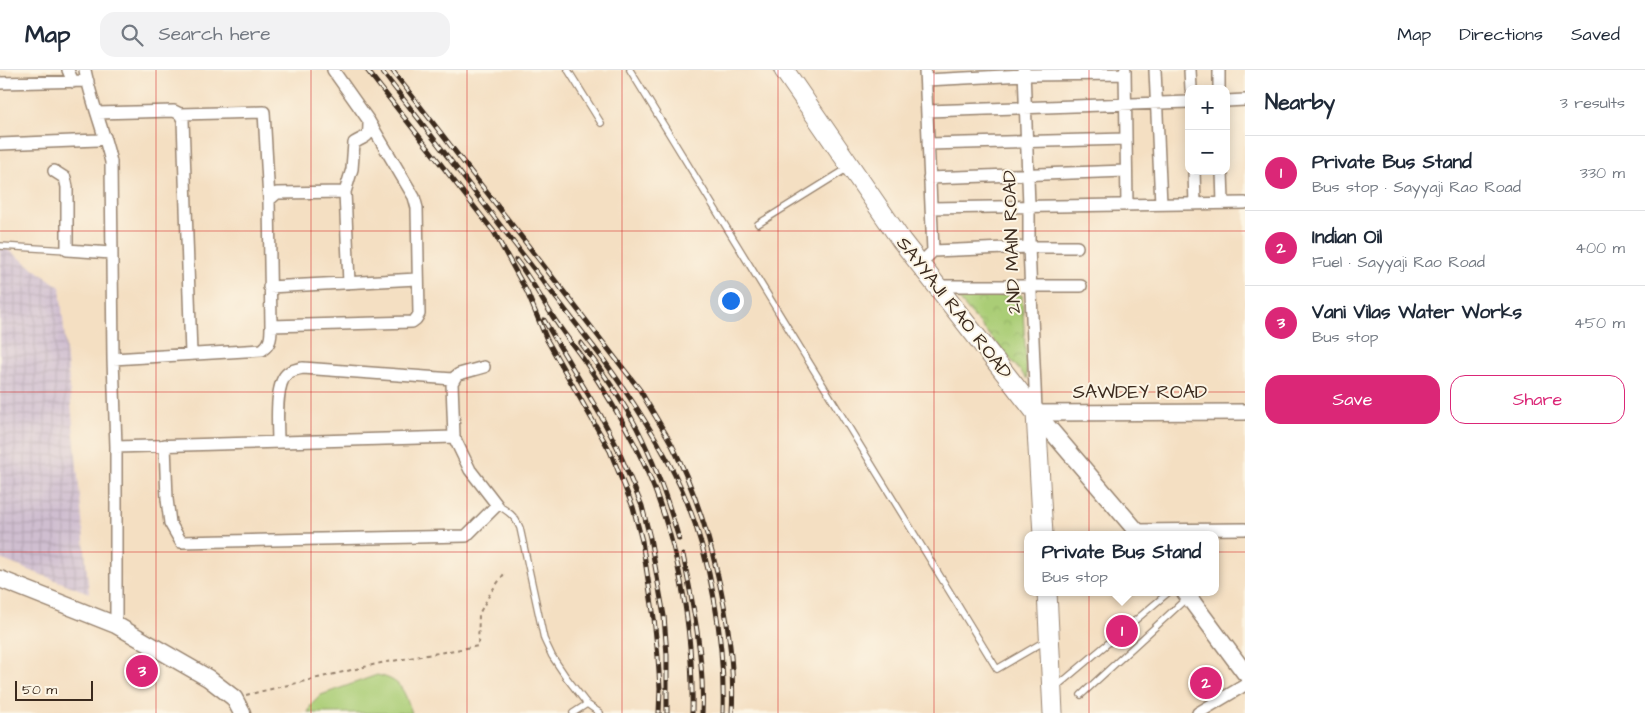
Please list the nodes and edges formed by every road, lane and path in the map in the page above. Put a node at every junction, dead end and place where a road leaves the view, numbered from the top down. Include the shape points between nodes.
1 (68, 70) edge
2 (333, 70) edge
3 (568, 70) edge
4 (630, 70) edge
5 (784, 70) edge
6 (1156, 70) edge
7 (1190, 70) edge
8 (1219, 70) edge
9 (1125, 72) edge
10 (1024, 73) edge
11 (925, 75) edge
12 (87, 76) edge
13 (73, 82) junction
14 (0, 84) edge
15 (1191, 85) edge
16 (1219, 85) edge
17 (1245, 100) edge
18 (1230, 101) edge
19 (1185, 102) edge
20 (1156, 104) junction
21 (1125, 105) junction
22 (1025, 107) junction
23 (927, 111) junction
24 (96, 113) junction
25 (180, 114) junction
26 (369, 120) junction
27 (601, 123) dead end
28 (105, 137) junction
29 (1126, 139) junction
30 (1027, 142) junction
31 (0, 144) edge
32 (928, 144) junction
33 (850, 167) junction
34 (54, 171) dead end
35 (1126, 171) junction
36 (1027, 174) junction
37 (1194, 175) edge
38 (1222, 175) edge
39 (929, 178) junction
40 (345, 192) junction
41 (269, 200) junction
42 (1224, 203) junction
43 (1245, 203) edge
44 (1161, 204) junction
45 (1195, 204) junction
46 (1127, 205) junction
47 (1029, 206) junction
48 (930, 208) junction
49 (758, 224) dead end
50 (0, 246) edge
51 (1029, 247) junction
52 (1077, 247) dead end
53 (67, 250) junction
54 (111, 253) junction
55 (927, 258) junction
56 (417, 279) junction
57 (349, 283) junction
58 (937, 286) junction
59 (1081, 286) dead end
60 (270, 287) junction
61 (1031, 287) junction
62 (271, 326) junction
63 (191, 354) junction
64 (113, 359) junction
65 (484, 367) dead end
66 (453, 379) junction
67 (1245, 412) edge
68 (1036, 413) junction
69 (454, 437) junction
70 (278, 442) junction
71 (165, 445) junction
72 (116, 447) junction
73 (497, 504) junction
74 (1245, 530) edge
75 (1043, 531) edge
76 (1136, 531) edge
77 (1191, 531) edge
78 (504, 574) dead end
79 (0, 580) edge
80 (1047, 596) edge
81 (1164, 596) edge
82 (1186, 596) edge
83 (1188, 596) edge
84 (116, 625) junction
85 (1049, 638) junction
86 (1239, 656) edge
87 (1245, 673) edge
88 (1245, 685) edge
89 (1052, 690) junction
90 (1081, 695) dead end
91 (234, 698) junction
92 (587, 704) junction
93 (242, 713) edge
94 (573, 713) edge
95 (600, 713) edge
96 (1054, 713) edge
97 (1198, 713) edge

1 - 13 street
2 - 26 street
3 - 27 lane
4 - 85 lane via 997,669
5 - 33 main road, SAYYAJI RAO ROAD
6 - 20 street
7 - 15 street
8 - 16 street
9 - 10 street
9 - 21 street
10 - 11 street
10 - 22 street, 2ND MAIN ROAD
11 - 23 street
12 - 13 street
12 - 24 street
13 - 14 street
17 - 18 street
19 - 20 street
20 - 21 street
20 - 44 street
21 - 22 street
21 - 29 street
22 - 23 street
22 - 30 street, 2ND MAIN ROAD
23 - 32 street
24 - 25 street via 164,110
24 - 28 street
25 - 41 street via 264,112
25 - 63 street via 183,120
26 - 40 street via 366,138 354,143 352,169
26 - 56 street via 414,197 417,208
28 - 31 street via 98,140
28 - 54 street via 112,162
29 - 30 street
29 - 35 street
30 - 32 street
30 - 36 street, 2ND MAIN ROAD
32 - 39 street
33 - 49 lane
33 - 55 main road, SAYYAJI RAO ROAD via 901,240
34 - 53 street via 65,178 68,187
35 - 36 street
35 - 46 street
36 - 39 street
36 - 47 street, 2ND MAIN ROAD
37 - 45 street
38 - 42 street
39 - 48 street
40 - 41 street via 277,193
40 - 57 street
41 - 60 street
42 - 43 street
42 - 45 street
44 - 45 street
44 - 46 street
46 - 47 street
47 - 48 street
47 - 51 street, 2ND MAIN ROAD
48 - 55 street
50 - 53 lane
51 - 52 street
51 - 55 street
51 - 61 street, 2ND MAIN ROAD
53 - 54 street
54 - 64 street
55 - 58 main road, SAYYAJI RAO ROAD
56 - 57 street
56 - 62 street via 419,314 412,322
57 - 60 street
58 - 61 street
58 - 68 main road, SAYYAJI RAO ROAD
59 - 61 street
60 - 62 street
61 - 68 street, 2ND MAIN ROAD
62 - 63 street via 268,346 262,350
63 - 64 street
64 - 72 street
65 - 66 street
66 - 69 street
66 - 70 street via 303,368 290,371 283,377 279,389
67 - 68 street, SAWDEY ROAD
68 - 75 main road
68 - 76 main road, SAYYAJI RAO ROAD
69 - 70 street
69 - 73 street via 470,470
70 - 71 street
71 - 72 street
71 - 73 street via 170,523 180,542 466,536
72 - 84 street
73 - 92 lane via 516,519 520,528 544,638 552,656
74 - 77 street
78 - 91 path via 479,614 478,646 381,663
79 - 84 main road
80 - 85 main road
81 - 89 lane
82 - 90 lane
83 - 86 main road
84 - 91 main road via 208,678
85 - 89 main road
86 - 87 main road
88 - 97 street
89 - 96 main road
91 - 93 main road
92 - 94 lane
92 - 95 lane

